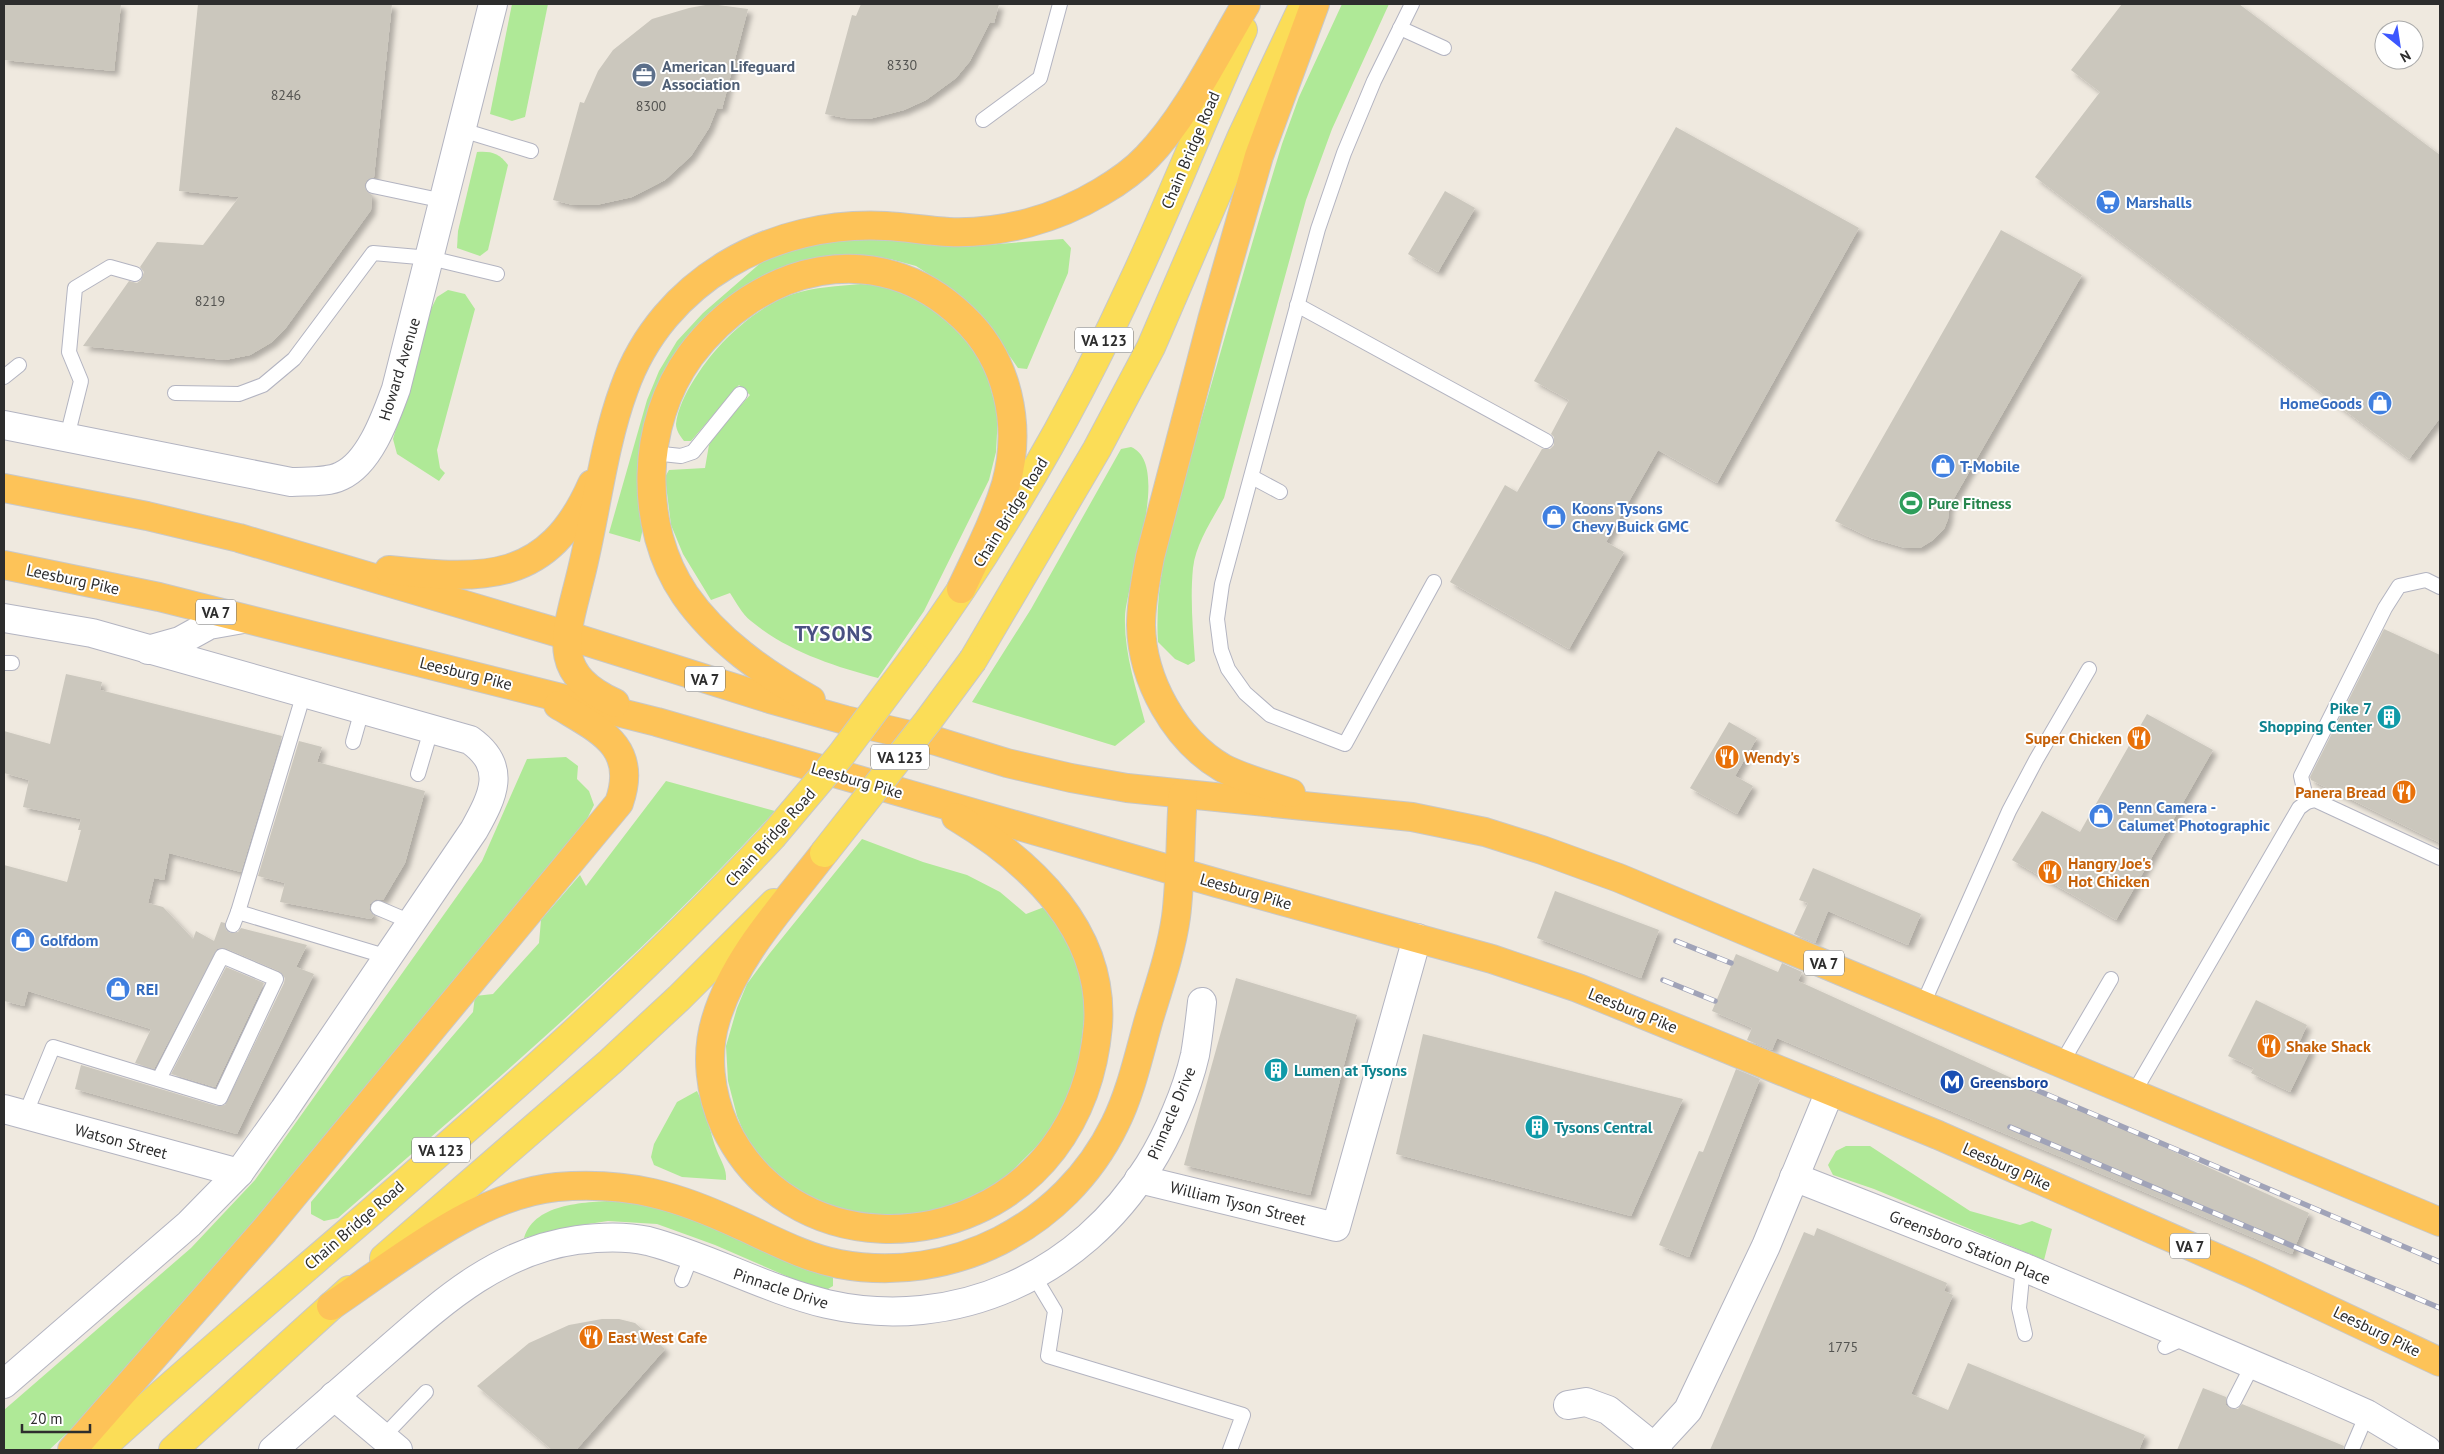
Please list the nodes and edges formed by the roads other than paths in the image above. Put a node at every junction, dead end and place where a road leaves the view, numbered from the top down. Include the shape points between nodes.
1 (493, 4) edge
2 (1060, 4) edge
3 (1246, 4) edge
4 (1254, 4) edge
5 (1304, 4) edge
6 (1315, 4) edge
7 (1412, 4) edge
8 (1400, 28) junction
9 (1444, 48) dead end
10 (983, 120) dead end
11 (462, 130) junction
12 (531, 151) dead end
13 (373, 186) dead end
14 (444, 201) junction
15 (430, 258) junction
16 (135, 274) dead end
17 (497, 274) dead end
18 (1297, 305) junction
19 (19, 365) dead end
20 (4, 377) edge
21 (175, 393) dead end
22 (740, 394) dead end
23 (4, 425) edge
24 (67, 438) junction
25 (1546, 441) dead end
26 (608, 448) junction
27 (653, 453) junction
28 (1252, 477) junction
29 (4, 488) edge
30 (1280, 492) dead end
31 (4, 564) edge
32 (330, 564) junction
33 (1434, 582) dead end
34 (2440, 587) edge
35 (961, 589) junction
36 (4, 619) edge
37 (243, 619) junction
38 (566, 635) junction
39 (148, 650) junction
40 (2090, 669) dead end
41 (535, 691) junction
42 (304, 694) junction
43 (362, 710) junction
44 (845, 720) junction
45 (657, 722) junction
46 (431, 730) junction
47 (353, 742) dead end
48 (418, 774) dead end
49 (1183, 794) junction
50 (925, 799) junction
51 (2307, 802) junction
52 (1336, 808) junction
53 (824, 853) junction
54 (2440, 858) edge
55 (1178, 872) junction
56 (378, 908) dead end
57 (411, 922) junction
58 (1417, 938) junction
59 (388, 957) junction
60 (2111, 979) dead end
61 (1202, 1002) dead end
62 (1923, 1004) junction
63 (2062, 1064) junction
64 (159, 1079) junction
65 (1830, 1092) junction
66 (2133, 1094) junction
67 (14, 1112) edge
68 (239, 1173) junction
69 (1794, 1177) junction
70 (1140, 1180) junction
71 (2440, 1222) edge
72 (2023, 1267) junction
73 (1034, 1276) junction
74 (330, 1306) junction
75 (2025, 1334) dead end
76 (2440, 1362) edge
77 (2253, 1364) junction
78 (4, 1384) edge
79 (426, 1392) dead end
80 (334, 1396) junction
81 (2234, 1401) dead end
82 (1568, 1405) dead end
83 (2367, 1414) junction
84 (391, 1444) edge
85 (1656, 1449) edge
86 (2352, 1449) edge
87 (72, 1450) edge
88 (99, 1450) edge
89 (173, 1450) edge
90 (273, 1450) edge
91 (1230, 1450) edge
92 (2427, 1450) edge

1 - 11 street, Howard Avenue
2 - 10 lane via 1040,78
3 - 26 highway via 1171,130 1127,176 1066,211 1024,225 987,231 948,232 868,225 829,228 770,242 736,257 705,277 657,326 638,355 624,389
4 - 35 main road, Chain Bridge Road / VA 123 via 1137,274 1101,347 1055,437
5 - 53 main road, VA 123, bridge via 1241,138 1151,347 1087,466 973,660
6 - 52 highway via 1259,156 1212,320 1150,557 1141,602 1141,626 1144,656 1154,684 1168,711 1196,747 1233,773
7 - 8 lane
8 - 9 lane
8 - 18 lane via 1344,153
11 - 12 lane
11 - 14 street, Howard Avenue
13 - 14 lane
14 - 15 street, Howard Avenue
15 - 17 lane
15 - 21 lane via 373,253 294,359 263,385 239,394
15 - 24 street, Howard Avenue via 396,389 379,432 362,459 342,476 291,482
16 - 24 lane via 110,267 75,288 69,352 81,381
18 - 25 lane
18 - 28 lane
19 - 20 lane
22 - 27 lane via 693,452 681,456
23 - 24 street, Howard Avenue
26 - 32 highway via 573,520 540,554 518,565 494,574 465,576
26 - 38 highway
27 - 35 highway via 658,424 670,390 689,357 710,331 736,308 765,290 821,270 852,267 881,270 907,278 932,291 977,330 1006,384 1012,446 1006,482 994,517
27 - 44 highway via 651,493 656,528 683,593 714,630 744,656 778,681
28 - 30 lane
28 - 33 lane via 1222,584 1217,619 1221,650 1228,669 1245,693 1270,715 1345,744
29 - 32 highway, VA 7 via 147,516
31 - 37 highway, Leesburg Pike / VA 7
32 - 38 highway, VA 7
34 - 51 lane via 2426,580 2399,586 2385,608 2301,776
35 - 88 main road, Chain Bridge Road / VA 123, bridge via 841,756 772,838 709,905 605,1006 211,1348
36 - 39 street via 92,633
37 - 39 street via 209,626 180,641
37 - 41 highway, Leesburg Pike / VA 7
38 - 44 highway, VA 7
38 - 45 highway via 566,654 572,668 588,688
39 - 42 street
40 - 62 lane via 2009,811
41 - 45 highway, Leesburg Pike / VA 7
41 - 87 highway via 599,730 619,752 625,785 618,804 264,1231
42 - 43 street
42 - 59 lane via 235,919
43 - 46 street
43 - 47 lane
44 - 49 highway, VA 7 via 1071,778
45 - 50 highway, Leesburg Pike / VA 7
46 - 48 lane
46 - 57 street via 470,740 484,750 492,764 494,782 482,817
49 - 52 highway, VA 7
49 - 55 highway
50 - 53 highway via 994,842 1048,889 1086,946 1095,982 1098,1017 1096,1053 1086,1089 1072,1120 1052,1150 1029,1175 1001,1196 969,1213 936,1224 889,1230 832,1222 803,1210 752,1170 733,1144 720,1115 711,1080 710,1048 715,1020 727,988 745,956
50 - 55 highway, Leesburg Pike / VA 7
51 - 54 lane via 2315,800
51 - 66 lane via 2300,808
52 - 62 highway, VA 7 via 1412,817 1485,832 1542,850 1619,878
53 - 74 main road, VA 123 via 610,1062
55 - 58 highway, Leesburg Pike / VA 7
55 - 74 highway via 1175,921 1166,959 1129,1090 1116,1124 1092,1163 1067,1194 1042,1216 982,1251 946,1262 909,1268 838,1264 802,1254 685,1201 644,1190 598,1184 554,1187 504,1199 468,1217
56 - 57 lane
57 - 59 street
58 - 65 highway, Leesburg Pike / VA 7 via 1578,988
58 - 70 street, William Tyson Street via 1336,1227
59 - 68 street
60 - 63 lane
61 - 70 street, Pinnacle Drive via 1194,1057 1178,1104
62 - 63 highway, VA 7
63 - 66 highway, VA 7
64 - 64 lane via 220,1098 276,979 222,956
64 - 67 lane via 53,1047
65 - 69 street
65 - 76 highway, Leesburg Pike / VA 7 via 1938,1135 2251,1272
66 - 71 highway, VA 7
67 - 68 street, Watson Street
68 - 78 street via 189,1224
69 - 72 street, Greensboro Station Place
69 - 85 street via 1766,1246 1688,1410
70 - 73 street, Pinnacle Drive via 1101,1227
72 - 75 lane via 2019,1308
72 - 77 street, Greensboro Station Place via 2177,1342
73 - 80 street, Pinnacle Drive via 976,1301 956,1306 888,1311 838,1306 686,1268 646,1241 578,1240 545,1246 509,1259 475,1278
73 - 91 lane via 1055,1311 1048,1356 1243,1415
74 - 89 main road, VA 123
77 - 81 lane
77 - 83 street, Greensboro Station Place
79 - 84 lane
80 - 84 street
80 - 90 street, Pinnacle Drive
82 - 85 street via 1586,1402 1608,1410
83 - 86 lane
83 - 92 street, Greensboro Station Place

